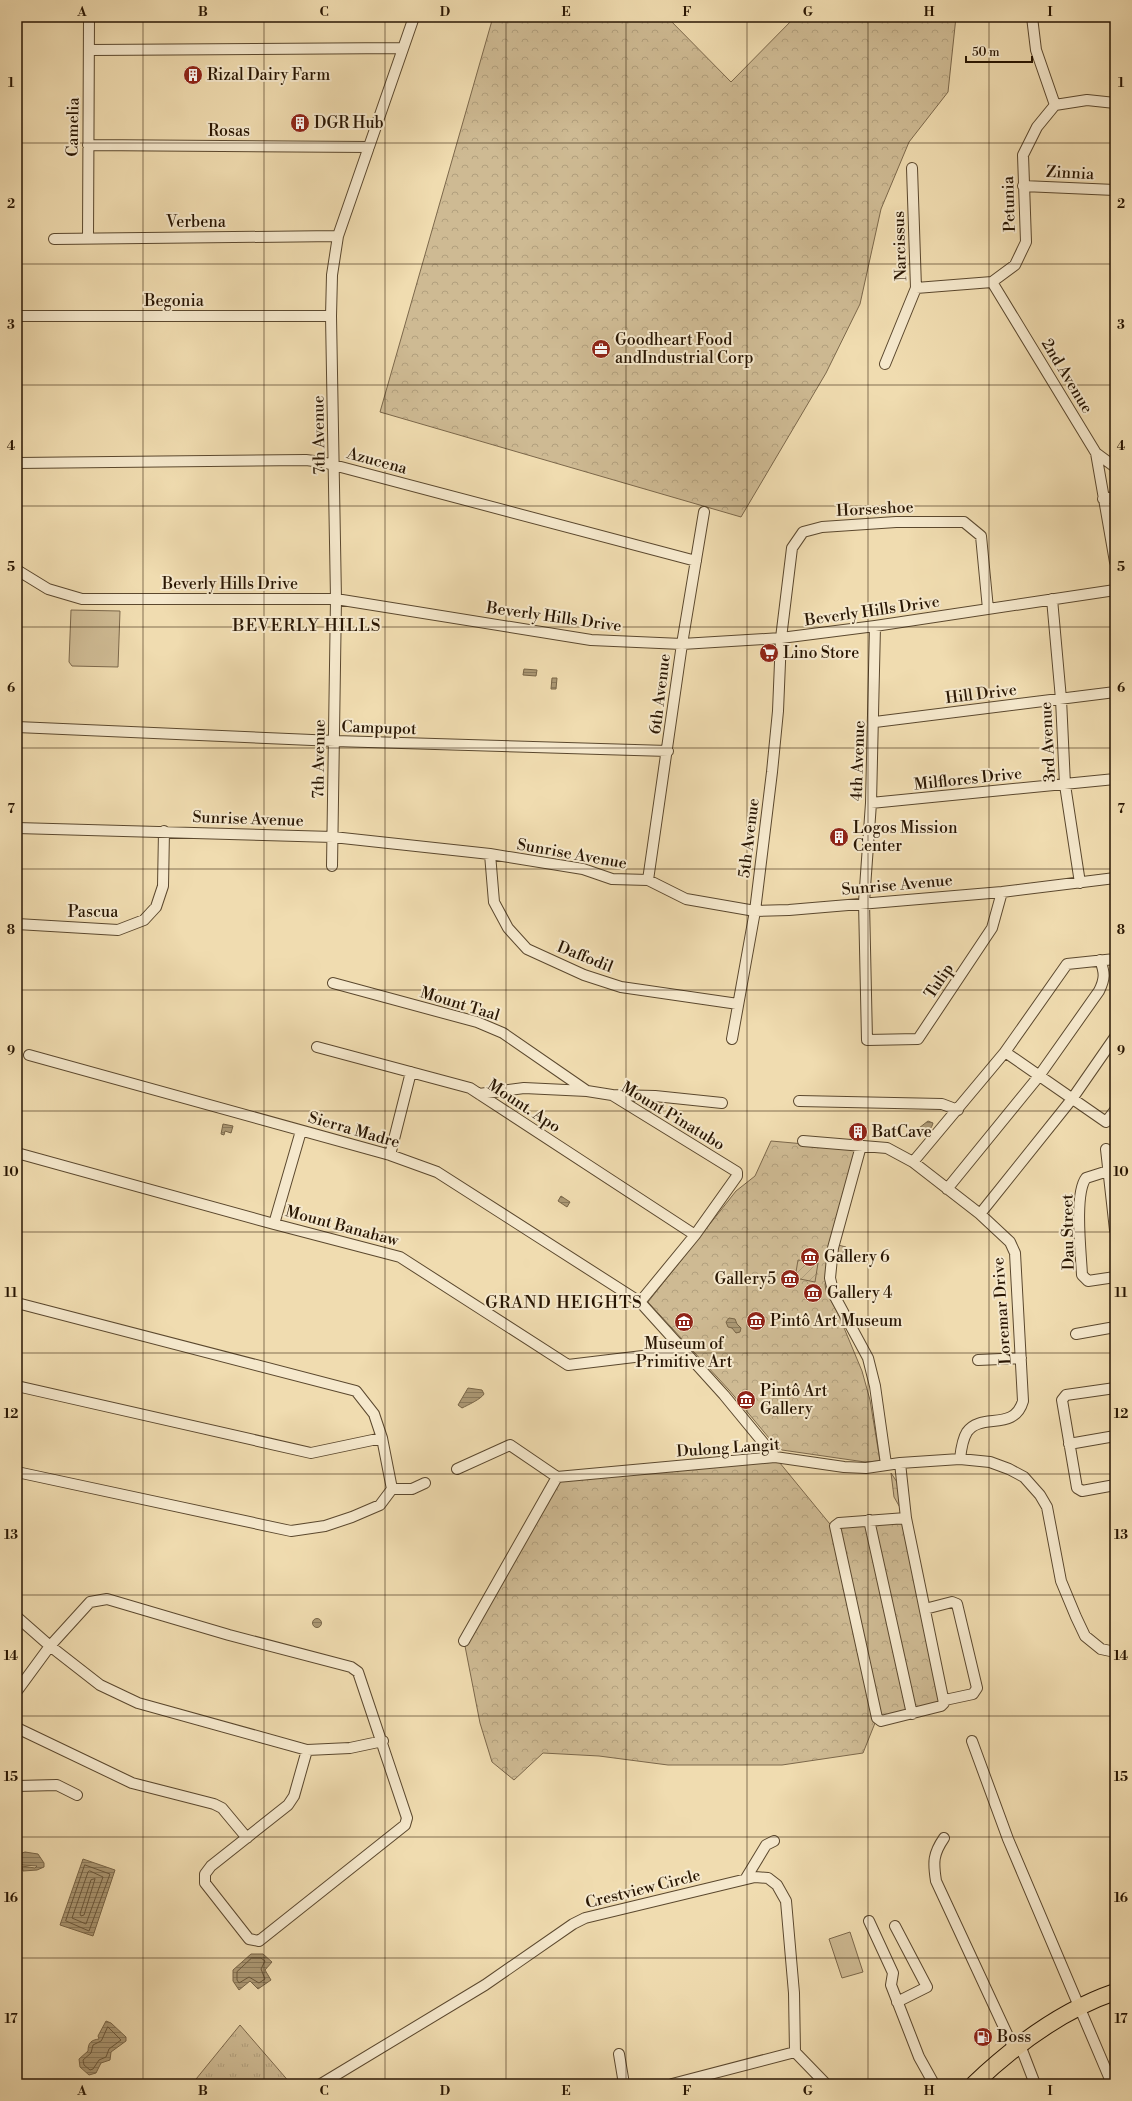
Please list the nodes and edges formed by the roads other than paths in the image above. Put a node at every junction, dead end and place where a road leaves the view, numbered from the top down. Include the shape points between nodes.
1 (89, 17) edge
2 (414, 17) edge
3 (1032, 17) edge
4 (403, 48) junction
5 (89, 50) junction
6 (1115, 103) edge
7 (1055, 105) junction
8 (88, 145) junction
9 (369, 147) junction
10 (912, 168) dead end
11 (1023, 186) junction
12 (1115, 190) edge
13 (338, 236) junction
14 (88, 238) junction
15 (54, 239) dead end
16 (992, 282) junction
17 (916, 288) junction
18 (17, 316) edge
19 (331, 316) junction
20 (885, 364) dead end
21 (1096, 453) junction
22 (17, 464) edge
23 (335, 465) junction
24 (1115, 467) edge
25 (1115, 497) edge
26 (1103, 500) junction
27 (704, 512) dead end
28 (696, 561) junction
29 (1115, 562) edge
30 (17, 570) edge
31 (1115, 590) edge
32 (336, 599) junction
33 (1052, 599) junction
34 (988, 609) junction
35 (875, 626) junction
36 (781, 638) junction
37 (682, 644) junction
38 (1115, 692) edge
39 (1061, 699) junction
40 (874, 722) junction
41 (17, 727) edge
42 (335, 741) junction
43 (668, 751) junction
44 (1115, 779) edge
45 (1065, 785) junction
46 (872, 803) junction
47 (17, 828) edge
48 (164, 831) junction
49 (333, 837) junction
50 (490, 854) junction
51 (332, 866) dead end
52 (1115, 878) edge
53 (648, 880) junction
54 (1080, 882) junction
55 (1002, 892) junction
56 (864, 902) junction
57 (755, 910) junction
58 (17, 924) edge
59 (1115, 959) edge
60 (1100, 960) junction
61 (333, 983) dead end
62 (738, 1004) junction
63 (1115, 1037) edge
64 (732, 1039) dead end
65 (867, 1040) joint
66 (317, 1047) dead end
67 (1005, 1052) junction
68 (29, 1055) dead end
69 (411, 1072) junction
70 (1039, 1076) junction
71 (587, 1091) junction
72 (479, 1094) junction
73 (612, 1096) junction
74 (1072, 1099) junction
75 (800, 1101) dead end
76 (722, 1103) dead end
77 (958, 1110) junction
78 (1115, 1110) edge
79 (301, 1131) junction
80 (803, 1141) dead end
81 (861, 1146) junction
82 (1106, 1149) dead end
83 (17, 1153) edge
84 (390, 1155) junction
85 (913, 1162) junction
86 (1108, 1171) junction
87 (947, 1189) junction
88 (980, 1214) junction
89 (274, 1224) junction
90 (1115, 1230) edge
91 (695, 1235) junction
92 (1115, 1277) edge
93 (640, 1302) junction
94 (17, 1303) edge
95 (1115, 1327) edge
96 (1076, 1334) dead end
97 (684, 1351) junction
98 (1021, 1358) junction
99 (978, 1360) dead end
100 (17, 1386) edge
101 (1115, 1388) edge
102 (1115, 1436) edge
103 (382, 1438) junction
104 (1069, 1444) junction
105 (775, 1457) junction
106 (960, 1459) junction
107 (900, 1463) junction
108 (886, 1464) junction
109 (457, 1469) dead end
110 (17, 1472) edge
111 (557, 1477) junction
112 (425, 1483) dead end
113 (1115, 1485) edge
114 (392, 1489) junction
115 (906, 1518) junction
116 (869, 1520) junction
117 (925, 1609) junction
118 (17, 1617) edge
119 (464, 1641) dead end
120 (50, 1646) junction
121 (1115, 1652) edge
122 (17, 1691) edge
123 (945, 1700) junction
124 (912, 1714) junction
125 (17, 1728) edge
126 (383, 1741) junction
127 (972, 1741) dead end
128 (307, 1750) junction
129 (17, 1786) edge
130 (78, 1795) dead end
131 (247, 1838) junction
132 (944, 1838) dead end
133 (774, 1842) dead end
134 (746, 1878) junction
135 (869, 1921) dead end
136 (895, 1926) dead end
137 (1115, 1992) edge
138 (897, 2002) junction
139 (1079, 2008) junction
140 (1017, 2047) junction
141 (795, 2052) junction
142 (619, 2054) dead end
143 (321, 2084) edge
144 (624, 2084) edge
145 (672, 2084) edge
146 (826, 2084) edge
147 (934, 2084) edge
148 (974, 2084) edge
149 (1035, 2084) edge
150 (1112, 2084) edge

1 - 5 street, Camelia
2 - 4 street, 7th Avenue
3 - 7 street via 1036,50
4 - 5 street
4 - 9 street, 7th Avenue
5 - 8 street, Camelia
6 - 7 street via 1087,100
7 - 11 street, Petunia via 1037,127 1023,155
8 - 9 street, Rosas
8 - 14 street, Camelia
9 - 13 street, 7th Avenue
10 - 17 street, Narcissus
11 - 12 street, Zinnia
11 - 16 street, Petunia via 1026,242 1015,265
13 - 14 street, Verbena
13 - 19 street, 7th Avenue via 332,275
14 - 15 street, Verbena
16 - 17 street
16 - 21 street, 2nd Avenue
17 - 20 street, Narcissus
18 - 19 street, Begonia
19 - 23 street, 7th Avenue
21 - 24 street
21 - 26 street, 2nd Avenue
22 - 23 street, Azucena via 306,460
23 - 28 street, Azucena
23 - 32 street, 7th Avenue
25 - 26 street
26 - 29 street, 2nd Avenue
27 - 28 street, 6th Avenue
28 - 37 street, 6th Avenue
30 - 32 street, Beverly Hills Drive via 48,589 82,599
31 - 33 street, Beverly Hills Drive
32 - 37 street, Beverly Hills Drive via 592,640
32 - 42 street, 7th Avenue
33 - 34 street, Beverly Hills Drive
33 - 39 street, 3rd Avenue
34 - 35 street, Beverly Hills Drive
34 - 36 street, Horseshoe via 981,536 964,522 896,522 822,527 803,532 792,548
35 - 36 street, Beverly Hills Drive
35 - 40 street, 4th Avenue
36 - 37 street, Beverly Hills Drive
36 - 57 street, 5th Avenue via 773,764
37 - 43 street, 6th Avenue
38 - 39 street, Hill Drive
39 - 40 street, Hill Drive
39 - 45 street, 3rd Avenue
40 - 46 street, 4th Avenue
41 - 42 street, Campupot
42 - 43 street, Campupot
42 - 49 street, 7th Avenue
43 - 53 street, 6th Avenue
44 - 45 street, Milflores Drive
45 - 46 street, Milflores Drive
45 - 54 street, 3rd Avenue
46 - 56 street, 4th Avenue
47 - 48 street, Sunrise Avenue
48 - 49 street, Sunrise Avenue
48 - 58 street, Pascua via 163,886 156,907 144,920 118,930
49 - 50 street, Sunrise Avenue
49 - 51 street, 7th Avenue
50 - 53 street, Sunrise Avenue via 583,869 612,879
50 - 62 street, Daffodil via 494,902 508,928 527,949 584,975 621,987
52 - 54 street, Sunrise Avenue
53 - 57 street, Sunrise Avenue via 686,899
54 - 55 street, Sunrise Avenue
55 - 56 street, Sunrise Avenue
55 - 65 street, Tulip via 992,928 918,1039
56 - 57 street, Sunrise Avenue via 789,910
56 - 65 street, 4th Avenue
57 - 62 street, 5th Avenue
59 - 60 street
60 - 67 street via 1067,964
60 - 70 street via 1105,972 1099,991
61 - 71 street, Mount Taal via 477,1022 503,1033
62 - 64 street, 5th Avenue
63 - 74 street
66 - 69 street, Mount. Apo
67 - 70 street
67 - 77 street
68 - 79 street, Sierra Madre
69 - 72 street, Mount. Apo via 470,1088
69 - 84 street
70 - 74 street
70 - 87 street
71 - 72 street via 524,1088
71 - 73 street, Mount Pinatubo
72 - 91 street, Mount. Apo
73 - 76 street via 655,1096
73 - 91 street, Mount Pinatubo via 737,1172 737,1176
74 - 78 street via 1106,1122
74 - 88 street
75 - 77 street via 942,1104
77 - 85 street
79 - 84 street, Sierra Madre
79 - 89 street
80 - 81 street, Loremar Drive
81 - 85 street, Loremar Drive via 887,1148
81 - 108 street via 833,1248 830,1278 834,1295 868,1358 875,1386
82 - 86 street
83 - 89 street, Mount Banahaw
84 - 93 street, Sierra Madre via 437,1172
85 - 87 street, Loremar Drive
86 - 90 street
86 - 92 street, Dau Street via 1093,1175 1083,1182 1079,1203 1082,1275 1088,1281
87 - 88 street, Loremar Drive
88 - 98 street, Loremar Drive via 1010,1242 1015,1253
89 - 97 street, Mount Banahaw via 400,1257 568,1365
91 - 93 street
93 - 97 street, Sierra Madre
94 - 103 street via 356,1391 374,1414
95 - 96 street
97 - 105 street, Sierra Madre
98 - 99 street
98 - 106 street, Loremar Drive via 1021,1407 1011,1418 974,1426 968,1431 963,1440
100 - 103 street via 311,1453
101 - 104 street via 1064,1397 1062,1400
102 - 104 street
103 - 114 street
104 - 113 street via 1077,1488 1082,1491
105 - 108 street, Dulong Langit via 844,1467 866,1468
105 - 111 street, Dulong Langit
106 - 107 street, Dulong Langit
106 - 121 street, Dulong Langit via 990,1462 1009,1468 1034,1486 1047,1507 1061,1581 1085,1636 1101,1649
107 - 108 street, Dulong Langit
107 - 115 street
109 - 111 street via 510,1445
110 - 114 street via 291,1531 325,1526 359,1514 380,1505
111 - 119 street
112 - 114 street via 412,1488
115 - 116 street
115 - 117 street
116 - 124 street
116 - 124 street via 839,1523 834,1529 877,1718 884,1721
117 - 123 street
117 - 123 street via 952,1602 957,1604 977,1688 973,1694
118 - 120 street
120 - 122 street
120 - 126 street via 90,1602 107,1599 351,1667 358,1672
120 - 128 street via 100,1685 138,1703
123 - 124 street via 941,1706
125 - 131 street via 132,1783 218,1806
126 - 128 street via 350,1748
126 - 131 street via 408,1818 405,1825 260,1941 249,1939 205,1883 206,1874 211,1866
127 - 139 street via 1008,1839
128 - 131 street via 294,1796 288,1805
129 - 130 street via 57,1785
132 - 140 street via 936,1850 936,1881
133 - 134 street via 766,1844
134 - 141 street, Crestview Circle via 768,1878 778,1885 786,1901 794,1993
134 - 143 street, Crestview Circle via 585,1918 485,1984
135 - 138 street via 893,1974 891,1985
136 - 138 street via 927,1987
137 - 139 main road
138 - 147 street via 919,2056
139 - 140 main road
139 - 150 street
140 - 148 main road
140 - 149 street
141 - 145 street
141 - 146 street
142 - 144 street

